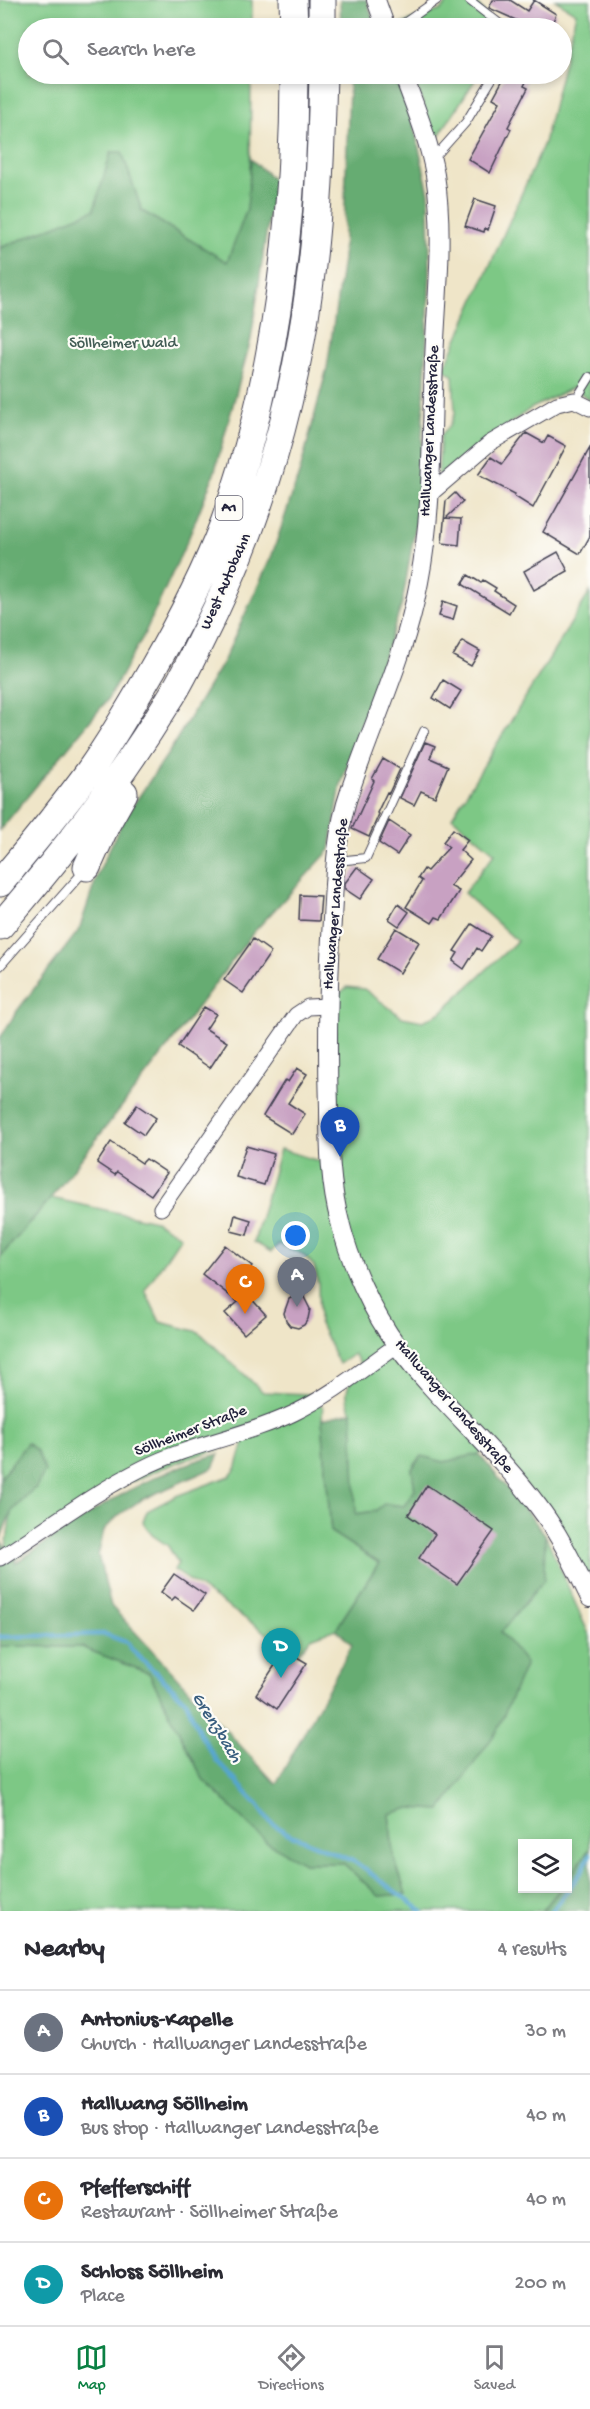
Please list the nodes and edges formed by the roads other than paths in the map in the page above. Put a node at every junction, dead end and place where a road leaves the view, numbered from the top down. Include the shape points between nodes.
1 (293, 0) edge
2 (322, 0) edge
3 (376, 0) edge
4 (436, 0) edge
5 (469, 0) edge
6 (294, 18) edge
7 (322, 18) edge
8 (382, 18) edge
9 (411, 18) edge
10 (492, 18) edge
11 (294, 84) edge
12 (323, 84) edge
13 (407, 84) edge
14 (489, 84) edge
15 (432, 160) junction
16 (590, 377) edge
17 (575, 401) junction
18 (590, 408) edge
19 (429, 495) junction
20 (424, 730) dead end
21 (130, 761) junction
22 (337, 861) junction
23 (87, 867) joint
24 (0, 883) edge
25 (0, 926) edge
26 (0, 966) edge
27 (328, 1006) junction
28 (161, 1208) dead end
29 (396, 1345) junction
30 (0, 1558) edge
31 (590, 1598) edge

1 - 6 highway
2 - 7 highway
3 - 8 street
4 - 9 lane
5 - 10 lane
11 - 24 highway, West Autobahn / A1 via 291,189 279,305 255,422 223,526 175,629 136,699 91,768
12 - 21 highway, West Autobahn / A1 via 318,213 309,290 273,460 222,598 171,698
13 - 15 street, Hallwanger Landesstraße
14 - 15 lane via 466,122
15 - 19 street, Hallwanger Landesstraße via 438,204 438,258
16 - 17 lane
17 - 18 street
17 - 19 street via 557,404 490,443
19 - 22 street, Hallwanger Landesstraße via 419,585 350,792
20 - 22 lane via 366,858
21 - 23 highway via 128,786
21 - 25 highway, West Autobahn / A1 via 57,859
22 - 27 street, Hallwanger Landesstraße
23 - 26 lane
27 - 28 street via 308,1007 296,1015
27 - 29 street, Hallwanger Landesstraße via 330,1147 338,1215 358,1278
29 - 30 street, Söllheimer Straße via 344,1384 292,1414 143,1467
29 - 31 street, Hallwanger Landesstraße via 539,1507

